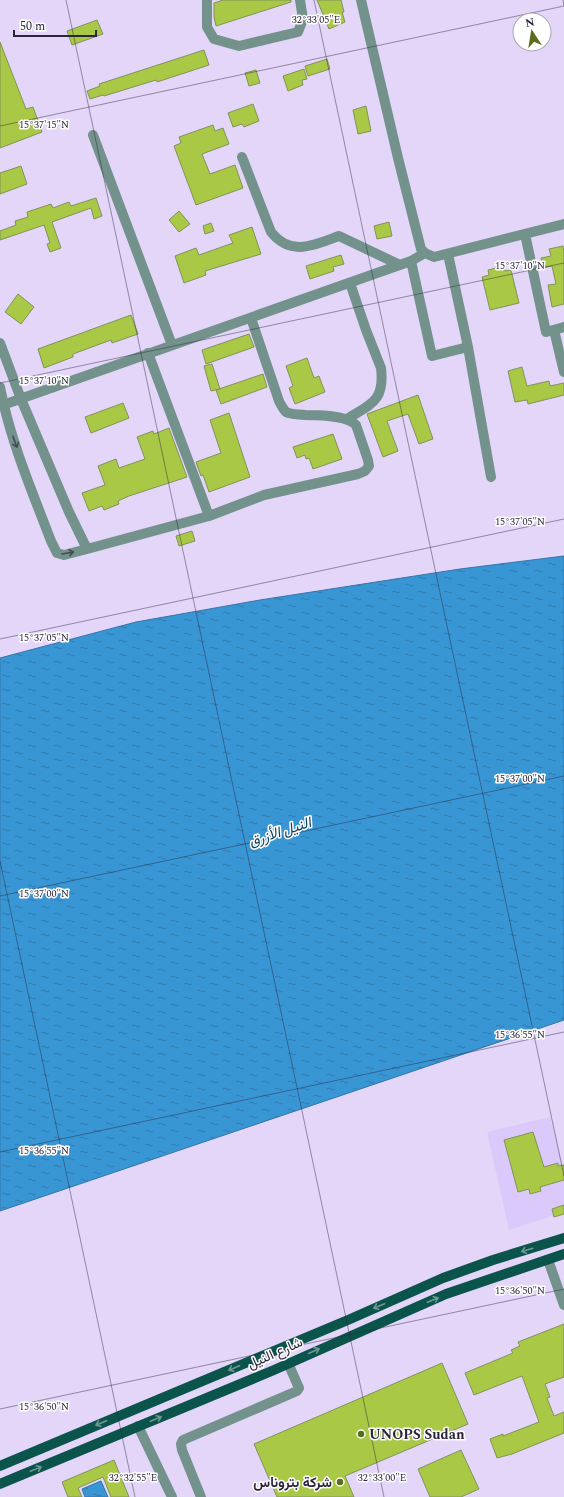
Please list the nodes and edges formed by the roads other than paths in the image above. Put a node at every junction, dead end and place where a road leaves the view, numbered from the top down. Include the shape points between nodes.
1 (206, 0) edge
2 (300, 0) edge
3 (361, 0) edge
4 (93, 136) dead end
5 (242, 157) dead end
6 (564, 224) edge
7 (525, 234) junction
8 (425, 254) junction
9 (448, 254) junction
10 (411, 261) junction
11 (400, 265) junction
12 (350, 283) junction
13 (251, 318) junction
14 (559, 328) edge
15 (0, 343) edge
16 (172, 345) junction
17 (468, 347) junction
18 (148, 354) junction
19 (564, 372) edge
20 (0, 387) edge
21 (21, 399) junction
22 (2, 406) edge
23 (347, 419) junction
24 (491, 477) dead end
25 (209, 516) junction
26 (87, 549) junction
27 (564, 1238) edge
28 (564, 1254) edge
29 (548, 1260) junction
30 (564, 1305) edge
31 (288, 1363) junction
32 (138, 1426) junction
33 (0, 1466) edge
34 (0, 1484) edge
35 (172, 1497) edge
36 (201, 1497) edge

1 - 2 street via 207,27 214,39 239,46 298,32 303,19
3 - 8 street via 407,195 421,249
4 - 16 street
5 - 11 street via 271,232 278,241 305,247 339,236
6 - 7 street
7 - 9 street
7 - 14 street via 546,332
8 - 9 street via 434,257
8 - 10 street
9 - 17 street
10 - 11 street
10 - 17 street via 432,356
11 - 12 street
12 - 13 street
12 - 23 street via 382,373 377,399
13 - 16 street
13 - 23 street via 283,408 292,414
14 - 19 street
15 - 21 street
16 - 18 street
17 - 24 street
18 - 21 street
18 - 25 street
20 - 22 street
21 - 22 street
21 - 26 street
22 -> 26 street via 57,553 64,555
23 - 25 street via 356,425 368,460 369,466 365,471 264,495
25 - 26 street
27 -> 33 main road, شارع النيل via 443,1278
28 - 29 main road, شارع النيل
29 - 30 street
31 -> 29 main road, شارع النيل via 446,1294
32 -> 31 main road, شارع النيل
31 - 36 street via 299,1388 297,1391 183,1440 182,1450
34 -> 32 main road, شارع النيل
32 - 35 street

